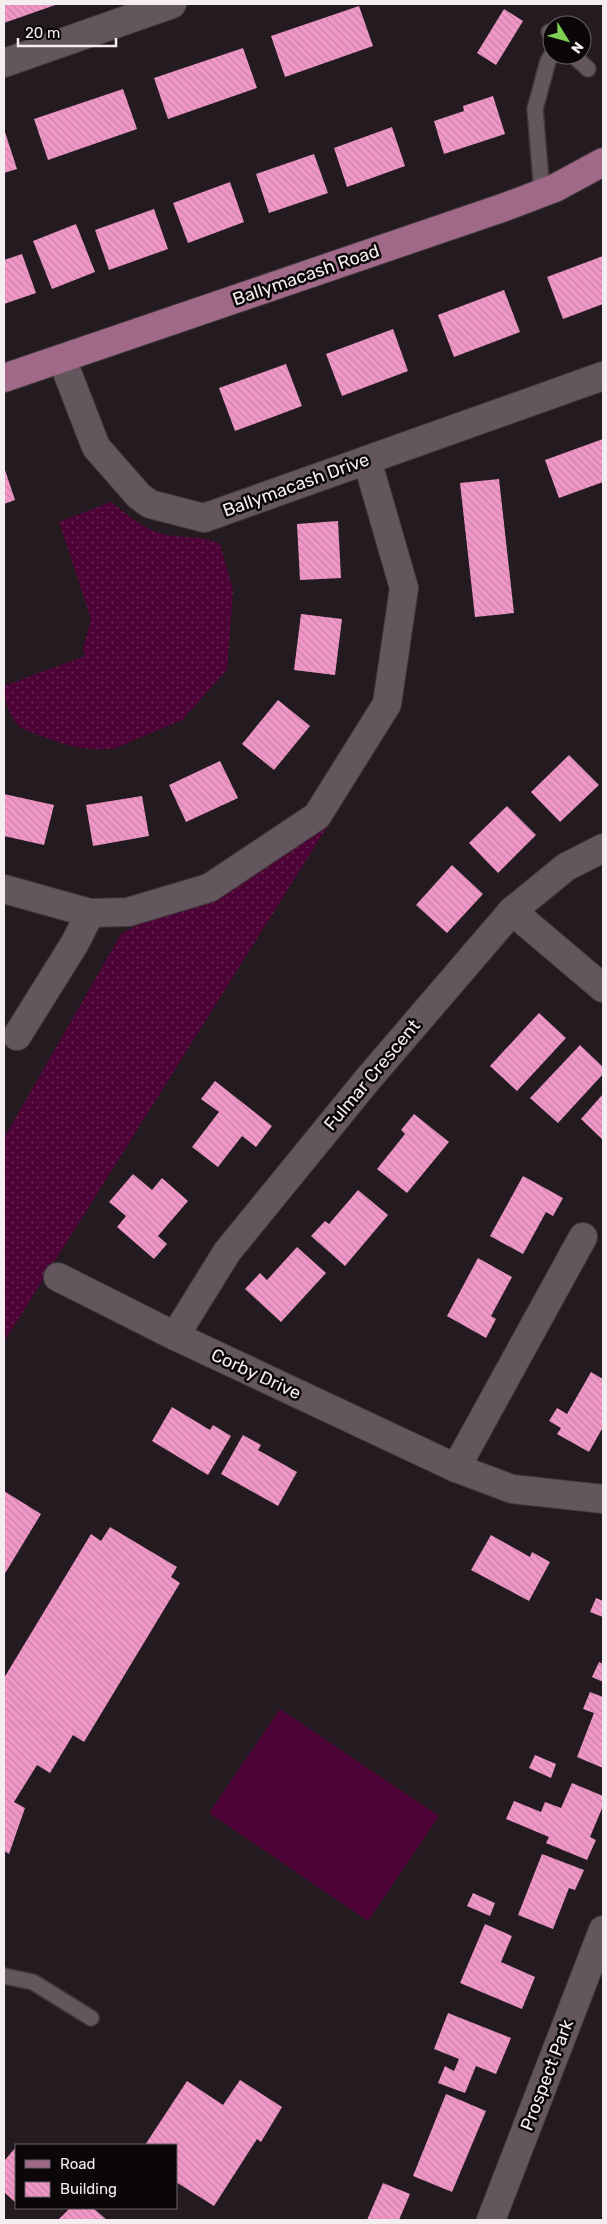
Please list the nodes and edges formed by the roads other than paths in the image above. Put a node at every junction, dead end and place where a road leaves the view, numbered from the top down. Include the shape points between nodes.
1 (172, 4) edge
2 (4, 63) edge
3 (547, 65) edge
4 (584, 65) edge
5 (588, 69) dead end
6 (603, 162) edge
7 (542, 193) junction
8 (62, 359) junction
9 (603, 376) edge
10 (4, 378) edge
11 (367, 460) junction
12 (603, 848) edge
13 (4, 888) edge
14 (512, 911) junction
15 (90, 913) junction
16 (603, 988) edge
17 (18, 1036) dead end
18 (583, 1237) dead end
19 (58, 1277) dead end
20 (175, 1336) junction
21 (456, 1468) junction
22 (603, 1499) edge
23 (603, 1930) edge
24 (4, 1976) edge
25 (90, 2018) dead end
26 (491, 2220) edge

1 - 2 street
3 - 7 lane via 535,109
4 - 5 lane
6 - 7 main road, Ballymacash Road
7 - 8 main road, Ballymacash Road
8 - 10 main road, Ballymacash Road
8 - 11 street, Ballymacash Drive via 96,447 150,504 204,518
9 - 11 street, Ballymacash Drive
11 - 15 street via 404,588 388,704 316,816 209,888 128,912
12 - 14 street, Fulmar Crescent via 566,867
13 - 15 street
14 - 16 street
14 - 20 street, Fulmar Crescent via 226,1252
15 - 17 street
18 - 21 street
19 - 20 street, Corby Drive
20 - 21 street, Corby Drive
21 - 22 street, Corby Drive via 512,1489
23 - 26 street, Prospect Park
24 - 25 lane via 33,1982

